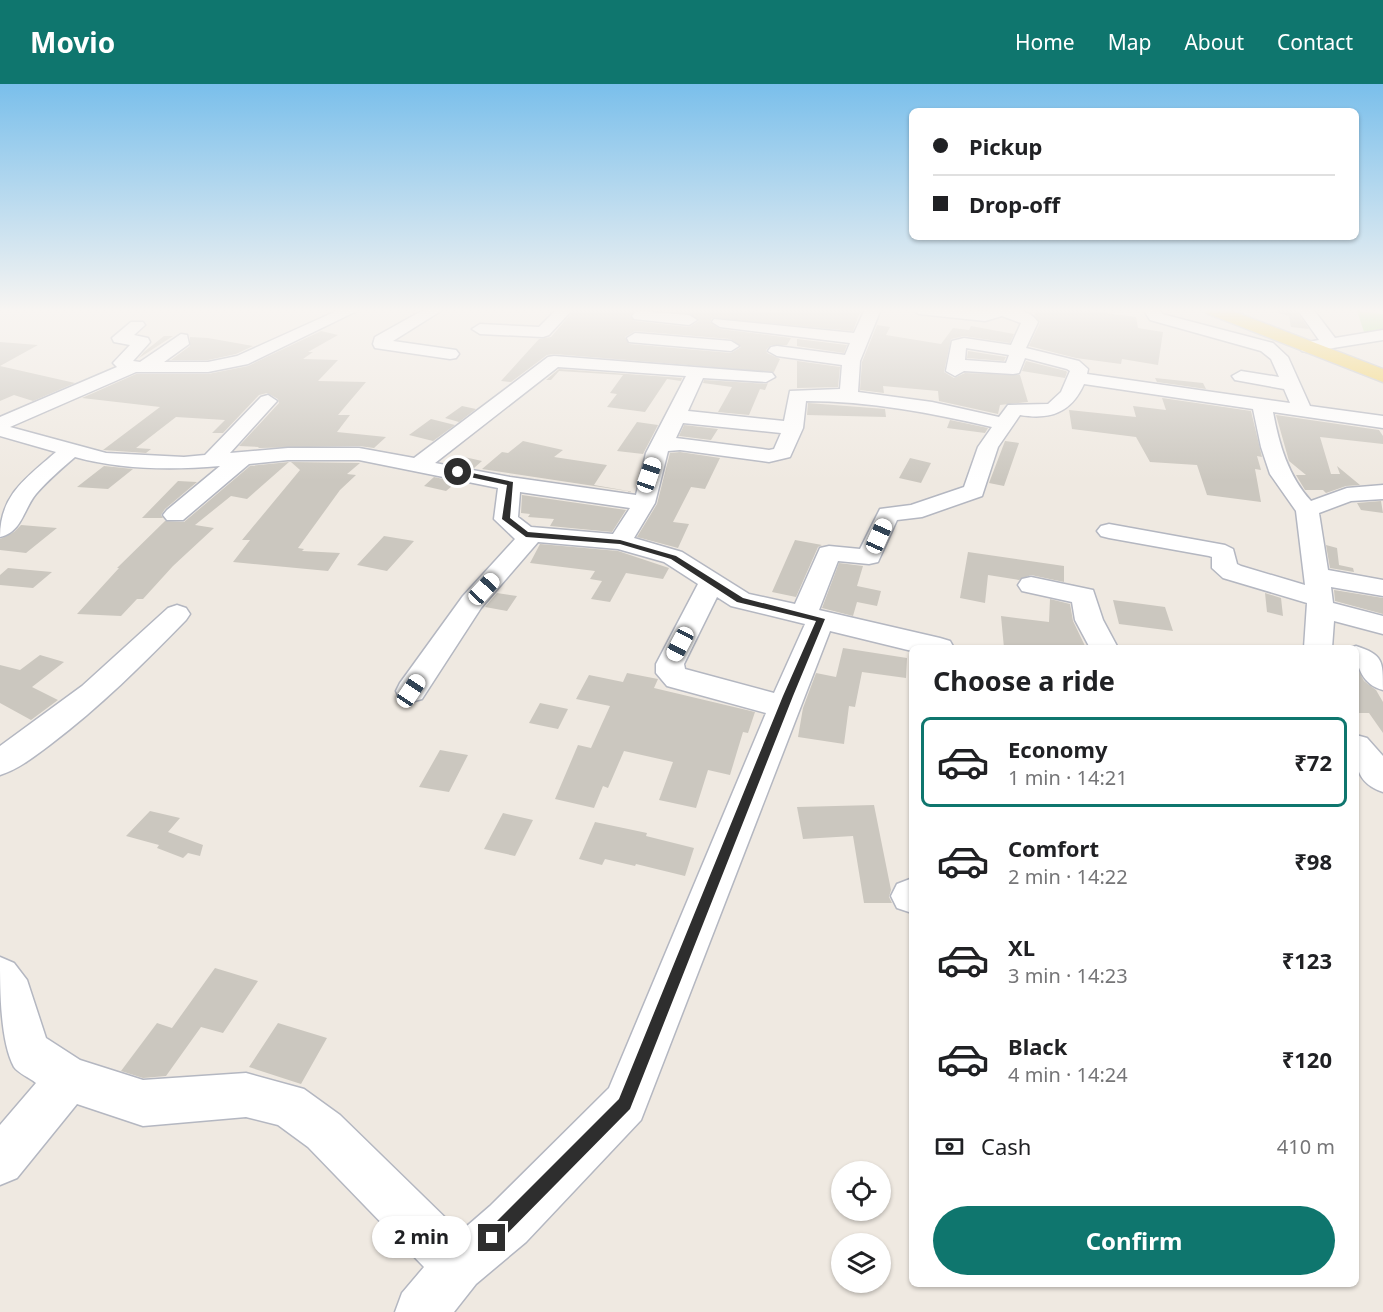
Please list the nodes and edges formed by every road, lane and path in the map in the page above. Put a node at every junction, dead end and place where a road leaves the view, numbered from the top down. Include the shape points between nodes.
1 (139, 366) edge
2 (160, 366) edge
3 (211, 366) edge
4 (547, 366) edge
5 (628, 366) edge
6 (851, 366) edge
7 (1014, 366) edge
8 (1075, 366) edge
9 (1283, 366) edge
10 (1363, 366) edge
11 (955, 368) dead end
12 (697, 372) junction
13 (1241, 376) dead end
14 (1383, 376) edge
15 (766, 377) dead end
16 (1078, 378) junction
17 (1292, 385) junction
18 (845, 396) junction
19 (268, 401) dead end
20 (1262, 404) junction
21 (1302, 409) junction
22 (677, 416) junction
23 (1383, 422) edge
24 (0, 424) edge
25 (1004, 424) junction
26 (793, 428) junction
27 (0, 430) edge
28 (24, 438) junction
29 (663, 445) junction
30 (70, 450) junction
31 (0, 452) edge
32 (243, 458) junction
33 (212, 460) junction
34 (420, 464) junction
35 (510, 484) junction
36 (1383, 492) edge
37 (644, 502) junction
38 (1307, 510) junction
39 (175, 515) dead end
40 (0, 530) edge
41 (1109, 531) dead end
42 (526, 534) junction
43 (620, 542) junction
44 (712, 582) junction
45 (1031, 585) dead end
46 (1383, 588) edge
47 (1319, 594) junction
48 (177, 614) dead end
49 (813, 617) junction
50 (1383, 625) edge
51 (928, 645) edge
52 (1102, 645) edge
53 (1320, 645) edge
54 (1359, 657) edge
55 (1383, 680) edge
56 (411, 691) dead end
57 (784, 707) junction
58 (1359, 750) edge
59 (0, 762) edge
60 (1383, 778) edge
61 (0, 977) edge
62 (69, 1079) junction
63 (0, 1161) edge
64 (458, 1266) junction
65 (421, 1312) edge

1 - 24 street
2 - 3 street
4 - 34 street
5 - 12 street
6 - 18 street via 850,393
7 - 11 street
8 - 16 street via 1079,369
9 - 17 street
10 - 14 main road
12 - 15 street
12 - 22 street
13 - 17 street
16 - 20 street
16 - 25 street via 1063,402 1053,409 1015,409
17 - 21 street
18 - 25 street via 932,408
18 - 26 street via 797,395
19 - 33 street
20 - 21 street
20 - 38 street via 1280,477
21 - 23 street
22 - 26 street
22 - 29 street
25 - 49 street via 988,447 974,491 914,512 888,514 869,557 829,553
26 - 29 street via 785,450 776,456
27 - 28 street
28 - 30 street
28 - 31 street
29 - 37 street via 658,448 649,475 651,482
30 - 33 street via 114,460
30 - 40 street via 21,499 11,521
32 - 33 street
32 - 34 street via 358,454
32 - 39 street
34 - 35 street
35 - 37 street
35 - 42 street via 506,519
36 - 38 street via 1347,495
37 - 43 street
38 - 47 street
41 - 47 street via 1216,550 1224,554 1225,568 1232,572
42 - 43 street
42 - 56 street via 528,539 472,602
43 - 44 street via 673,557
44 - 49 street via 740,600
44 - 57 street via 670,664 670,673 676,679
45 - 52 street via 1084,596 1089,620
46 - 47 street
47 - 50 street
47 - 53 street
48 - 59 street via 98,691
49 - 51 street
49 - 57 street
54 - 55 street via 1367,660
57 - 64 street via 625,1104 508,1224
58 - 60 street
61 - 62 street via 12,995 28,1052
62 - 63 street
62 - 64 street via 143,1103 246,1095 288,1106 324,1131
64 - 65 street

